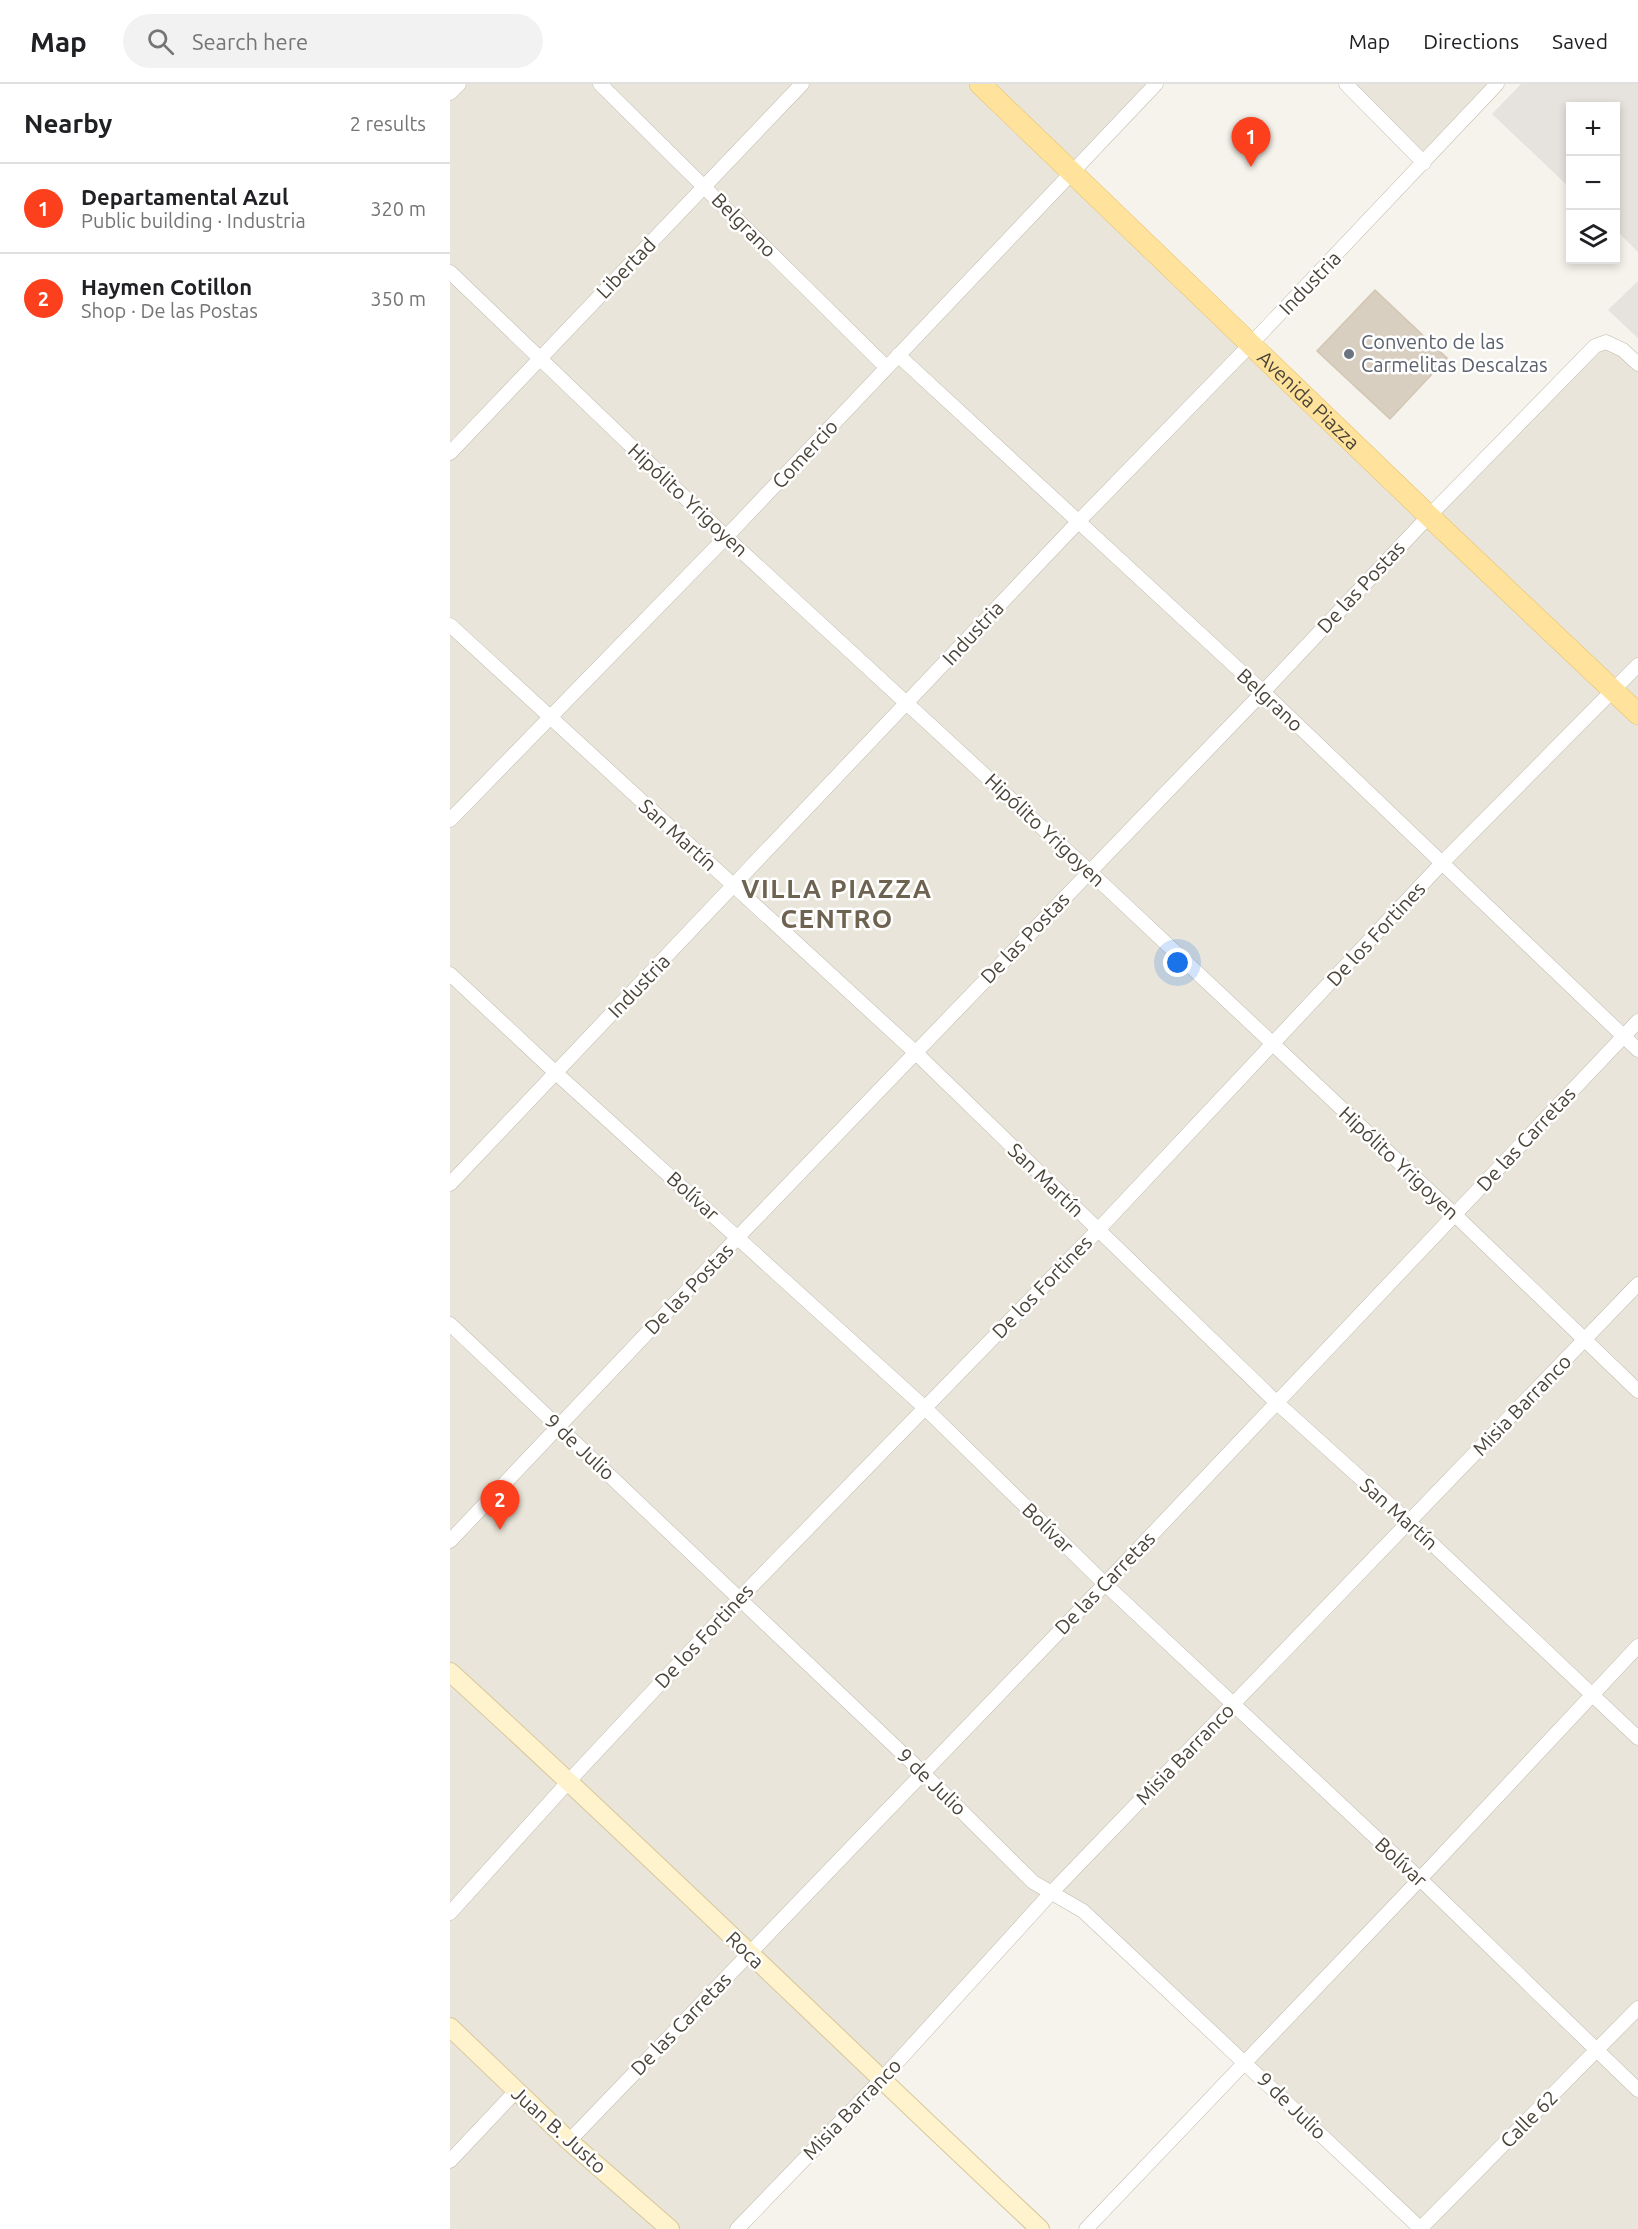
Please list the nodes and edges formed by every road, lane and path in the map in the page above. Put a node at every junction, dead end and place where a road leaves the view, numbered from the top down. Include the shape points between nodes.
1 (459, 84) edge
2 (600, 84) edge
3 (802, 84) edge
4 (980, 84) edge
5 (1156, 84) edge
6 (1346, 84) edge
7 (1497, 84) edge
8 (450, 93) edge
9 (1424, 163) junction
10 (1073, 173) junction
11 (705, 186) junction
12 (450, 272) edge
13 (1251, 344) junction
14 (898, 355) junction
15 (539, 359) junction
16 (1638, 364) edge
17 (886, 367) junction
18 (450, 453) edge
19 (1429, 516) junction
20 (1079, 521) junction
21 (726, 537) junction
22 (450, 625) edge
23 (1638, 665) edge
24 (1614, 691) junction
25 (1263, 692) junction
26 (908, 702) junction
27 (1638, 714) edge
28 (550, 718) junction
29 (450, 820) edge
30 (1442, 863) junction
31 (1089, 871) junction
32 (734, 886) junction
33 (450, 974) edge
34 (1638, 1021) edge
35 (1624, 1036) junction
36 (1273, 1044) junction
37 (1638, 1050) edge
38 (916, 1053) junction
39 (556, 1073) junction
40 (450, 1184) edge
41 (1454, 1215) junction
42 (1098, 1230) junction
43 (738, 1237) junction
44 (1638, 1284) edge
45 (450, 1324) edge
46 (1585, 1340) junction
47 (1638, 1391) edge
48 (1276, 1402) junction
49 (924, 1407) junction
50 (558, 1426) junction
51 (1409, 1522) junction
52 (450, 1541) edge
53 (1105, 1584) junction
54 (740, 1598) junction
55 (1638, 1646) edge
56 (450, 1671) edge
57 (1591, 1695) junction
58 (1233, 1704) junction
59 (1638, 1738) edge
60 (923, 1773) junction
61 (569, 1781) junction
62 (1420, 1879) junction
63 (1051, 1893) junction
64 (450, 1913) edge
65 (749, 1953) junction
66 (1638, 2008) edge
67 (450, 2027) edge
68 (1596, 2051) junction
69 (1245, 2062) junction
70 (881, 2080) junction
71 (1638, 2090) edge
72 (516, 2091) junction
73 (569, 2141) junction
74 (450, 2161) edge
75 (670, 2229) edge
76 (736, 2229) edge
77 (1040, 2229) edge
78 (1086, 2229) edge
79 (1420, 2229) edge

1 - 8 street
2 - 11 street, Belgrano
3 - 11 street, Libertad
4 - 10 main road, Avenida Piazza
5 - 10 street, Comercio
6 - 9 street
7 - 9 street, Industria
9 - 13 street, Industria
10 - 13 main road, Avenida Piazza
10 - 14 street, Comercio
11 - 15 street, Libertad
11 - 17 street, Belgrano
12 - 15 street, Hipólito Yrigoyen
13 - 19 main road, Avenida Piazza
13 - 20 street, Industria
14 - 17 street, Comercio
14 - 20 street, Belgrano
15 - 18 street, Libertad
15 - 21 street, Hipólito Yrigoyen
16 - 19 street, De las Postas via 1623,350 1606,342 1594,346
17 - 21 street, Comercio
19 - 24 main road, Avenida Piazza
19 - 25 street, De las Postas
20 - 25 street, Belgrano
20 - 26 street, Industria
21 - 26 street, Hipólito Yrigoyen
21 - 28 street, Comercio
22 - 28 street, San Martín
23 - 24 street, De los Fortines
24 - 27 main road, Avenida Piazza
24 - 30 street, De los Fortines
25 - 30 street, Belgrano
25 - 31 street, De las Postas
26 - 31 street, Hipólito Yrigoyen
26 - 32 street, Industria
28 - 29 street, Comercio
28 - 32 street, San Martín
30 - 35 street, Belgrano
30 - 36 street, De los Fortines
31 - 36 street, Hipólito Yrigoyen
31 - 38 street, De las Postas
32 - 38 street, San Martín
32 - 39 street, Industria
33 - 39 street, Bolívar
34 - 35 street, De las Carretas
35 - 37 street, Belgrano
35 - 41 street, De las Carretas
36 - 41 street, Hipólito Yrigoyen
36 - 42 street, De los Fortines
38 - 42 street, San Martín
38 - 43 street, De las Postas
39 - 40 street, Industria
39 - 43 street, Bolívar
41 - 46 street, Hipólito Yrigoyen
41 - 48 street, De las Carretas
42 - 48 street, San Martín
42 - 49 street, De los Fortines
43 - 49 street, Bolívar
43 - 50 street, De las Postas
44 - 46 street, Misia Barranco
45 - 50 street, 9 de Julio
46 - 47 street, Hipólito Yrigoyen
46 - 51 street, Misia Barranco
48 - 51 street, San Martín
48 - 53 street, De las Carretas
49 - 53 street, Bolívar
49 - 54 street, De los Fortines
50 - 52 street, De las Postas
50 - 54 street, 9 de Julio
51 - 57 street, San Martín
51 - 58 street, Misia Barranco
53 - 58 street, Bolívar
53 - 60 street, De las Carretas
54 - 60 street, 9 de Julio
54 - 61 street, De los Fortines
55 - 57 street
56 - 61 street, Roca
57 - 59 street, San Martín
57 - 62 street
58 - 62 street, Bolívar
58 - 63 street, Misia Barranco
60 - 63 street, 9 de Julio via 1033,1882
60 - 65 street, De las Carretas
61 - 64 street, De los Fortines
61 - 65 street, Roca
62 - 68 street, Bolívar
62 - 69 street
63 - 69 street, 9 de Julio via 1083,1911
63 - 70 street, Misia Barranco
65 - 70 street, Roca
65 - 73 street, De las Carretas
66 - 68 street, Calle 62
67 - 72 street, Juan B. Justo
68 - 71 street, Bolívar
68 - 79 street, Calle 62
69 - 78 street
69 - 79 street, 9 de Julio
70 - 76 street, Misia Barranco
70 - 77 street, Roca
72 - 73 street, Juan B. Justo
72 - 74 street
73 - 75 street, Juan B. Justo

